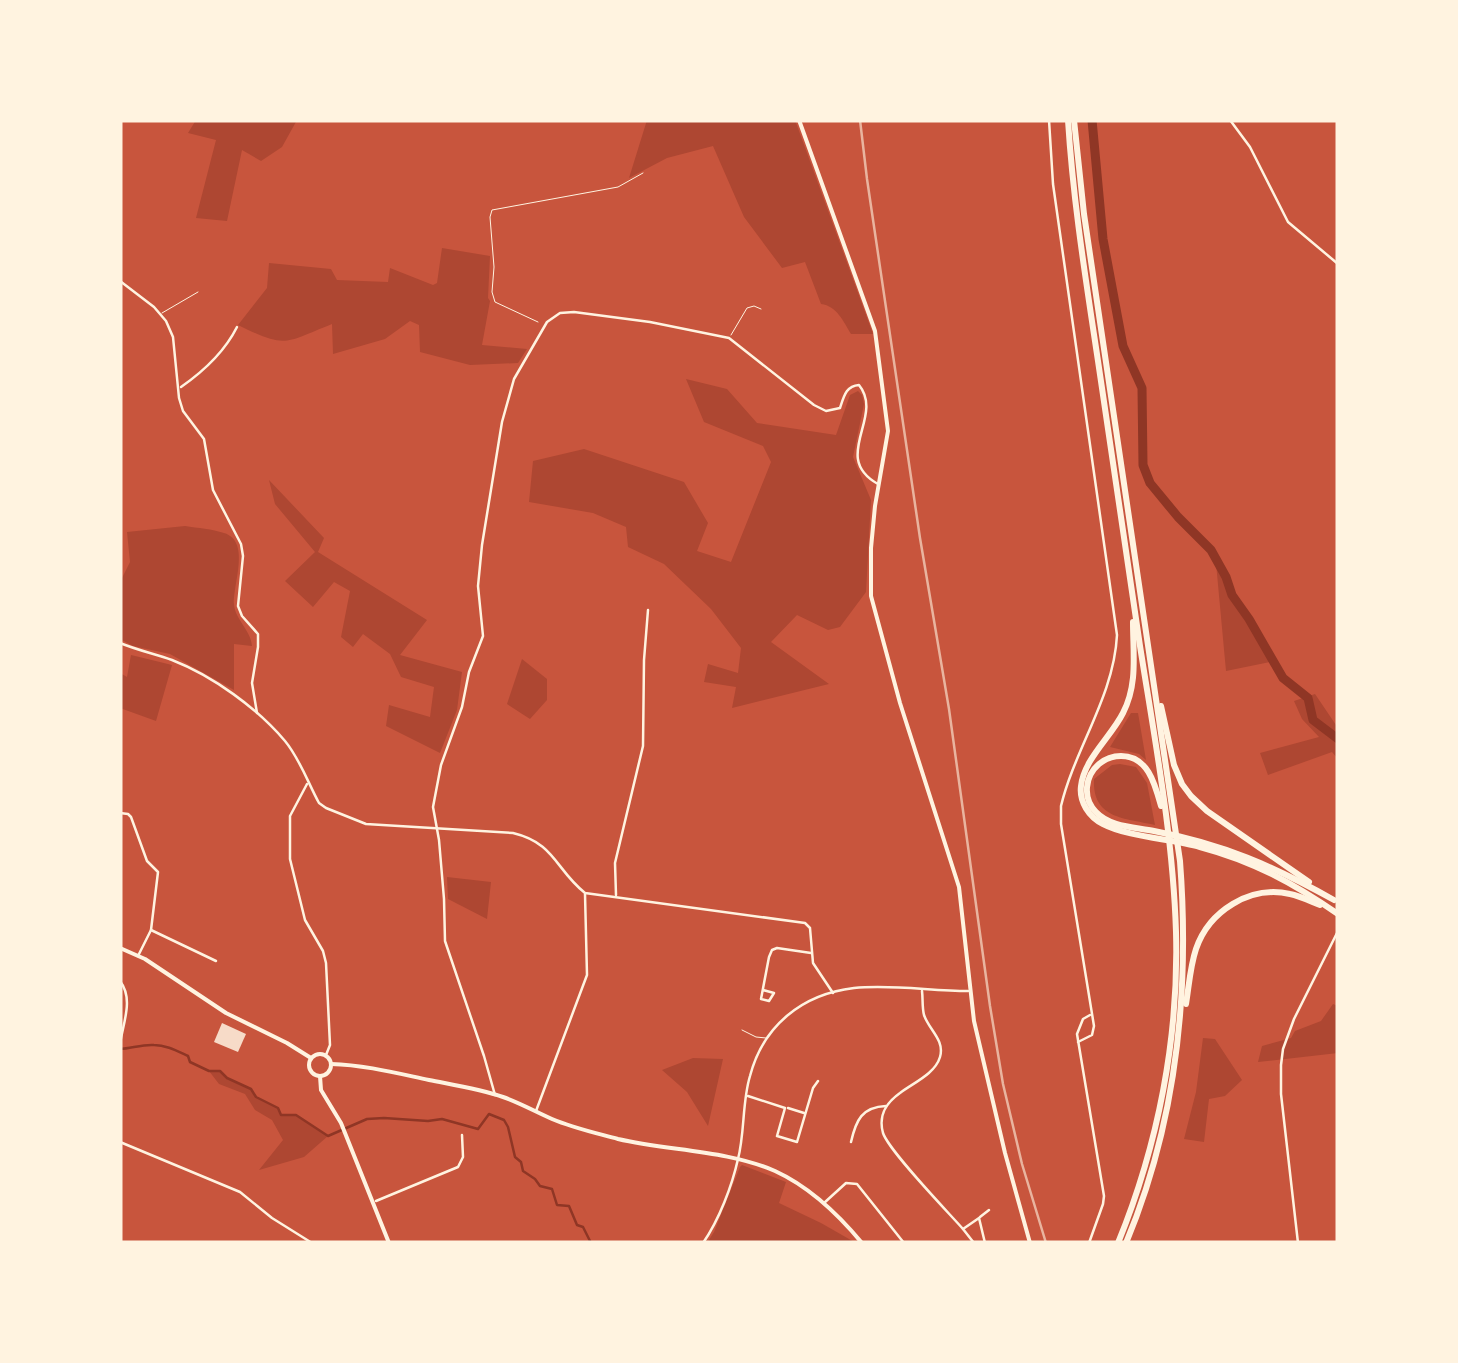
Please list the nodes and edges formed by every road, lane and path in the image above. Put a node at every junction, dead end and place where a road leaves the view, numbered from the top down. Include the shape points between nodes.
1 (799, 120) edge
2 (1050, 120) edge
3 (1071, 120) edge
4 (1230, 120) edge
5 (643, 173) dead end
6 (1338, 264) edge
7 (120, 282) edge
8 (198, 292) dead end
9 (761, 309) dead end
10 (161, 314) junction
11 (545, 326) junction
12 (237, 328) dead end
13 (728, 338) junction
14 (178, 390) junction
15 (879, 485) junction
16 (1133, 598) junction
17 (648, 610) dead end
18 (120, 643) edge
19 (1148, 651) junction
20 (257, 714) junction
21 (308, 783) junction
22 (120, 814) edge
23 (438, 828) junction
24 (1167, 830) junction
25 (1152, 833) junction
26 (1304, 887) junction
27 (585, 893) junction
28 (616, 896) junction
29 (1335, 907) edge
30 (151, 930) junction
31 (1338, 931) edge
32 (120, 948) edge
33 (811, 953) junction
34 (136, 955) junction
35 (120, 956) edge
36 (216, 961) dead end
37 (120, 981) edge
38 (763, 990) dead end
39 (922, 990) junction
40 (970, 992) junction
41 (833, 993) junction
42 (1092, 1014) junction
43 (742, 1030) dead end
44 (1180, 1030) junction
45 (766, 1038) junction
46 (1078, 1042) junction
47 (120, 1044) edge
48 (326, 1055) junction
49 (311, 1058) junction
50 (331, 1064) junction
51 (320, 1076) junction
52 (818, 1080) dead end
53 (495, 1095) junction
54 (747, 1096) junction
55 (886, 1106) junction
56 (785, 1108) junction
57 (536, 1111) junction
58 (806, 1114) junction
59 (462, 1134) dead end
60 (120, 1142) edge
61 (851, 1142) dead end
62 (738, 1159) junction
63 (372, 1203) junction
64 (824, 1203) junction
65 (989, 1210) dead end
66 (978, 1218) junction
67 (963, 1229) junction
68 (312, 1243) edge
69 (389, 1243) edge
70 (703, 1243) edge
71 (862, 1243) edge
72 (904, 1243) edge
73 (974, 1243) edge
74 (985, 1243) edge
75 (1030, 1243) edge
76 (1088, 1243) edge
77 (1118, 1243) edge
78 (1126, 1243) edge
79 (1298, 1243) edge

1 - 15 street via 875,332 888,431
2 - 42 street via 1054,192 1118,635 1108,683 1061,806
3 - 16 highway via 1072,187
3 - 19 highway
4 - 6 street via 1288,222
5 - 11 path via 618,186 492,210 495,302
7 - 10 street
8 - 10 lane
9 - 13 lane via 747,308
10 - 14 street via 172,337
11 - 13 street via 560,312 574,312
11 - 23 street via 514,380 499,444 478,586 483,636 441,765
12 - 14 street via 218,356
13 - 15 street via 826,412 840,408 846,391 859,385 866,398 856,454 864,476
14 - 20 street via 204,440 213,490 241,544 238,606 258,634 252,684
15 - 40 street via 871,596 953,865
16 - 24 highway
16 - 25 highway via 1131,694 1081,785 1090,814 1104,825
17 - 28 street via 643,746 615,862
18 - 20 street via 202,674
19 - 26 highway via 1174,766 1186,790
19 - 44 highway via 1184,908
20 - 21 street via 296,756
21 - 23 street via 326,808 366,824
21 - 48 street via 290,816 290,858 305,920 326,963
22 - 30 street via 131,817 147,861 158,872
23 - 27 street via 528,836
23 - 53 street via 445,941
24 - 25 highway via 1143,765 1108,758 1090,776 1092,808 1117,824
24 - 77 highway via 1176,934 1169,1058 1149,1154
25 - 26 highway via 1237,852
26 - 29 highway
26 - 29 highway
26 - 44 highway via 1258,894 1214,918 1197,946
27 - 28 street
27 - 57 street via 588,975
28 - 33 street via 805,922
30 - 34 street
30 - 36 street
31 - 79 street via 1283,1049 1281,1094
32 - 34 street
33 - 38 street via 772,950
33 - 41 street
34 - 35 street
34 - 49 street
37 - 47 street via 128,998
39 - 40 street
39 - 41 street
39 - 55 street via 940,1055 932,1071
40 - 75 street
41 - 45 street via 789,1012
42 - 46 street via 1080,1024
42 - 46 street via 1094,1032
43 - 45 lane
44 - 78 highway via 1159,1145
45 - 54 street
46 - 76 street via 1104,1196
48 - 49 street
48 - 50 street
49 - 51 street via 310,1070
50 - 51 street
50 - 53 street
51 - 63 street
52 - 58 street
53 - 57 street
54 - 56 street
54 - 62 street
55 - 61 street via 865,1110
55 - 67 street via 885,1138
56 - 58 street
56 - 58 street via 777,1136 797,1142
57 - 62 street via 618,1138
59 - 63 street via 463,1158 454,1170
60 - 68 street via 240,1192
62 - 64 street via 790,1178
62 - 70 street
63 - 69 street
64 - 71 street
64 - 72 street via 846,1183 857,1184
65 - 66 street
66 - 67 street
66 - 74 street
67 - 73 street

